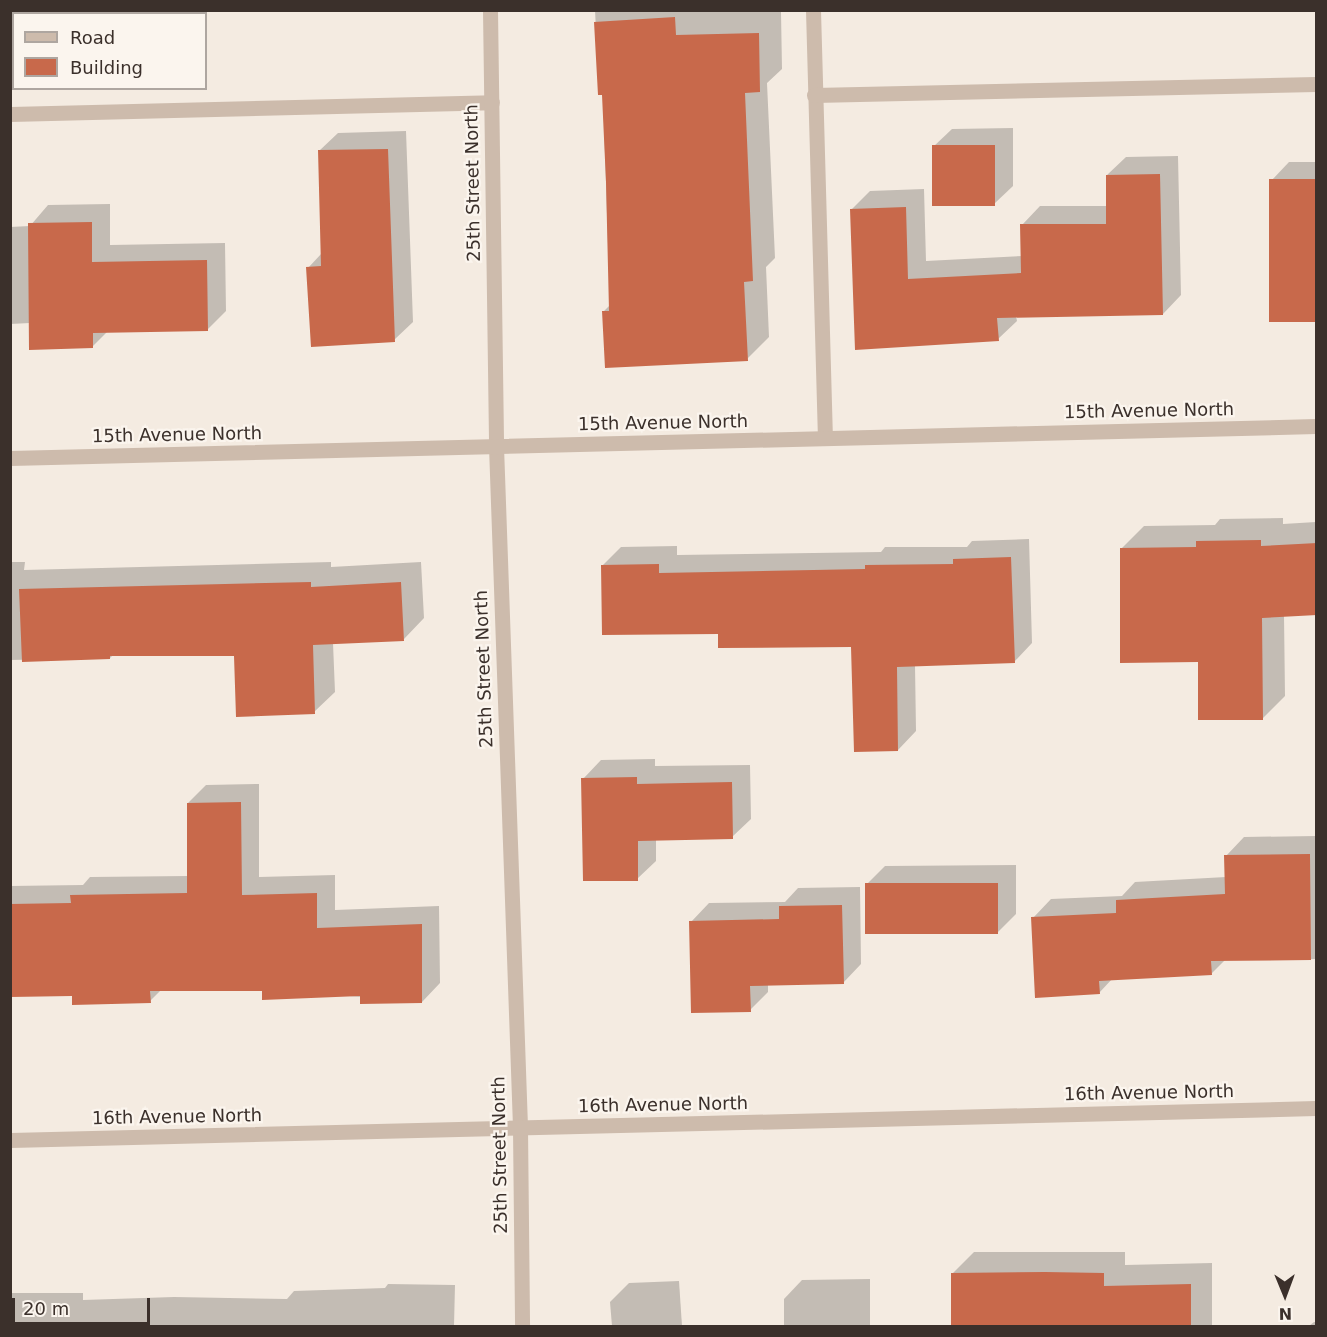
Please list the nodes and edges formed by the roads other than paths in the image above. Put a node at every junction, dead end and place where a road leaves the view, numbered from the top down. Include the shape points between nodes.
1 (490, 10) edge
2 (813, 10) edge
3 (1317, 84) edge
4 (814, 95) junction
5 (492, 102) junction
6 (10, 114) edge
7 (1317, 426) edge
8 (825, 438) junction
9 (496, 446) junction
10 (10, 458) edge
11 (1317, 1108) edge
12 (520, 1128) junction
13 (10, 1140) edge
14 (522, 1326) edge

1 - 5 street, 25th Street North
2 - 4 street
3 - 4 street
4 - 8 street
5 - 6 street
5 - 9 street, 25th Street North
7 - 8 street, 15th Avenue North
8 - 9 street, 15th Avenue North
9 - 10 street, 15th Avenue North
9 - 12 street, 25th Street North
11 - 12 street, 16th Avenue North
12 - 13 street, 16th Avenue North
12 - 14 street, 25th Street North

